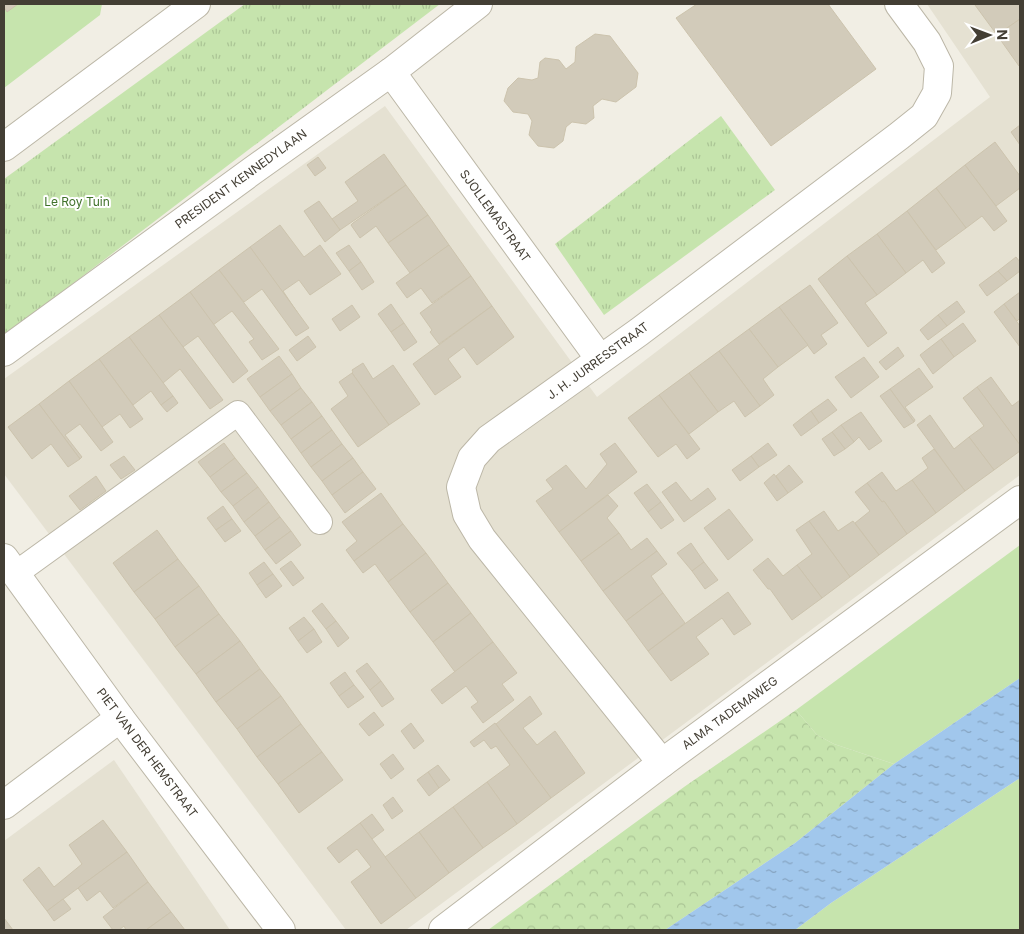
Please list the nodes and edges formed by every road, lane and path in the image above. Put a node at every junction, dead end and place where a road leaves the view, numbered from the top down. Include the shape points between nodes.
1 (478, 4) edge
2 (900, 4) edge
3 (181, 8) edge
4 (391, 72) junction
5 (4, 147) edge
6 (4, 352) edge
7 (600, 359) junction
8 (1020, 500) edge
9 (320, 522) dead end
10 (9, 566) edge
11 (120, 718) junction
12 (662, 763) junction
13 (4, 805) edge
14 (281, 930) edge
15 (443, 930) edge

1 - 4 street, PRESIDENT KENNEDYLAAN
2 - 7 street, J. H. JURRESSTRAAT via 927,42 939,66 936,93 924,116
3 - 5 street
4 - 6 street, PRESIDENT KENNEDYLAAN
4 - 7 street, SJOLLEMASTRAAT
7 - 12 street, J. H. JURRESSTRAAT via 489,440 472,458 461,487 467,514 482,539
8 - 12 street, ALMA TADEMAWEG
9 - 10 lane, PIET VAN DER HEMSTRAAT via 238,413
10 - 11 street, PIET VAN DER HEMSTRAAT
11 - 13 street
11 - 14 street, PIET VAN DER HEMSTRAAT
12 - 15 street, ALMA TADEMAWEG

